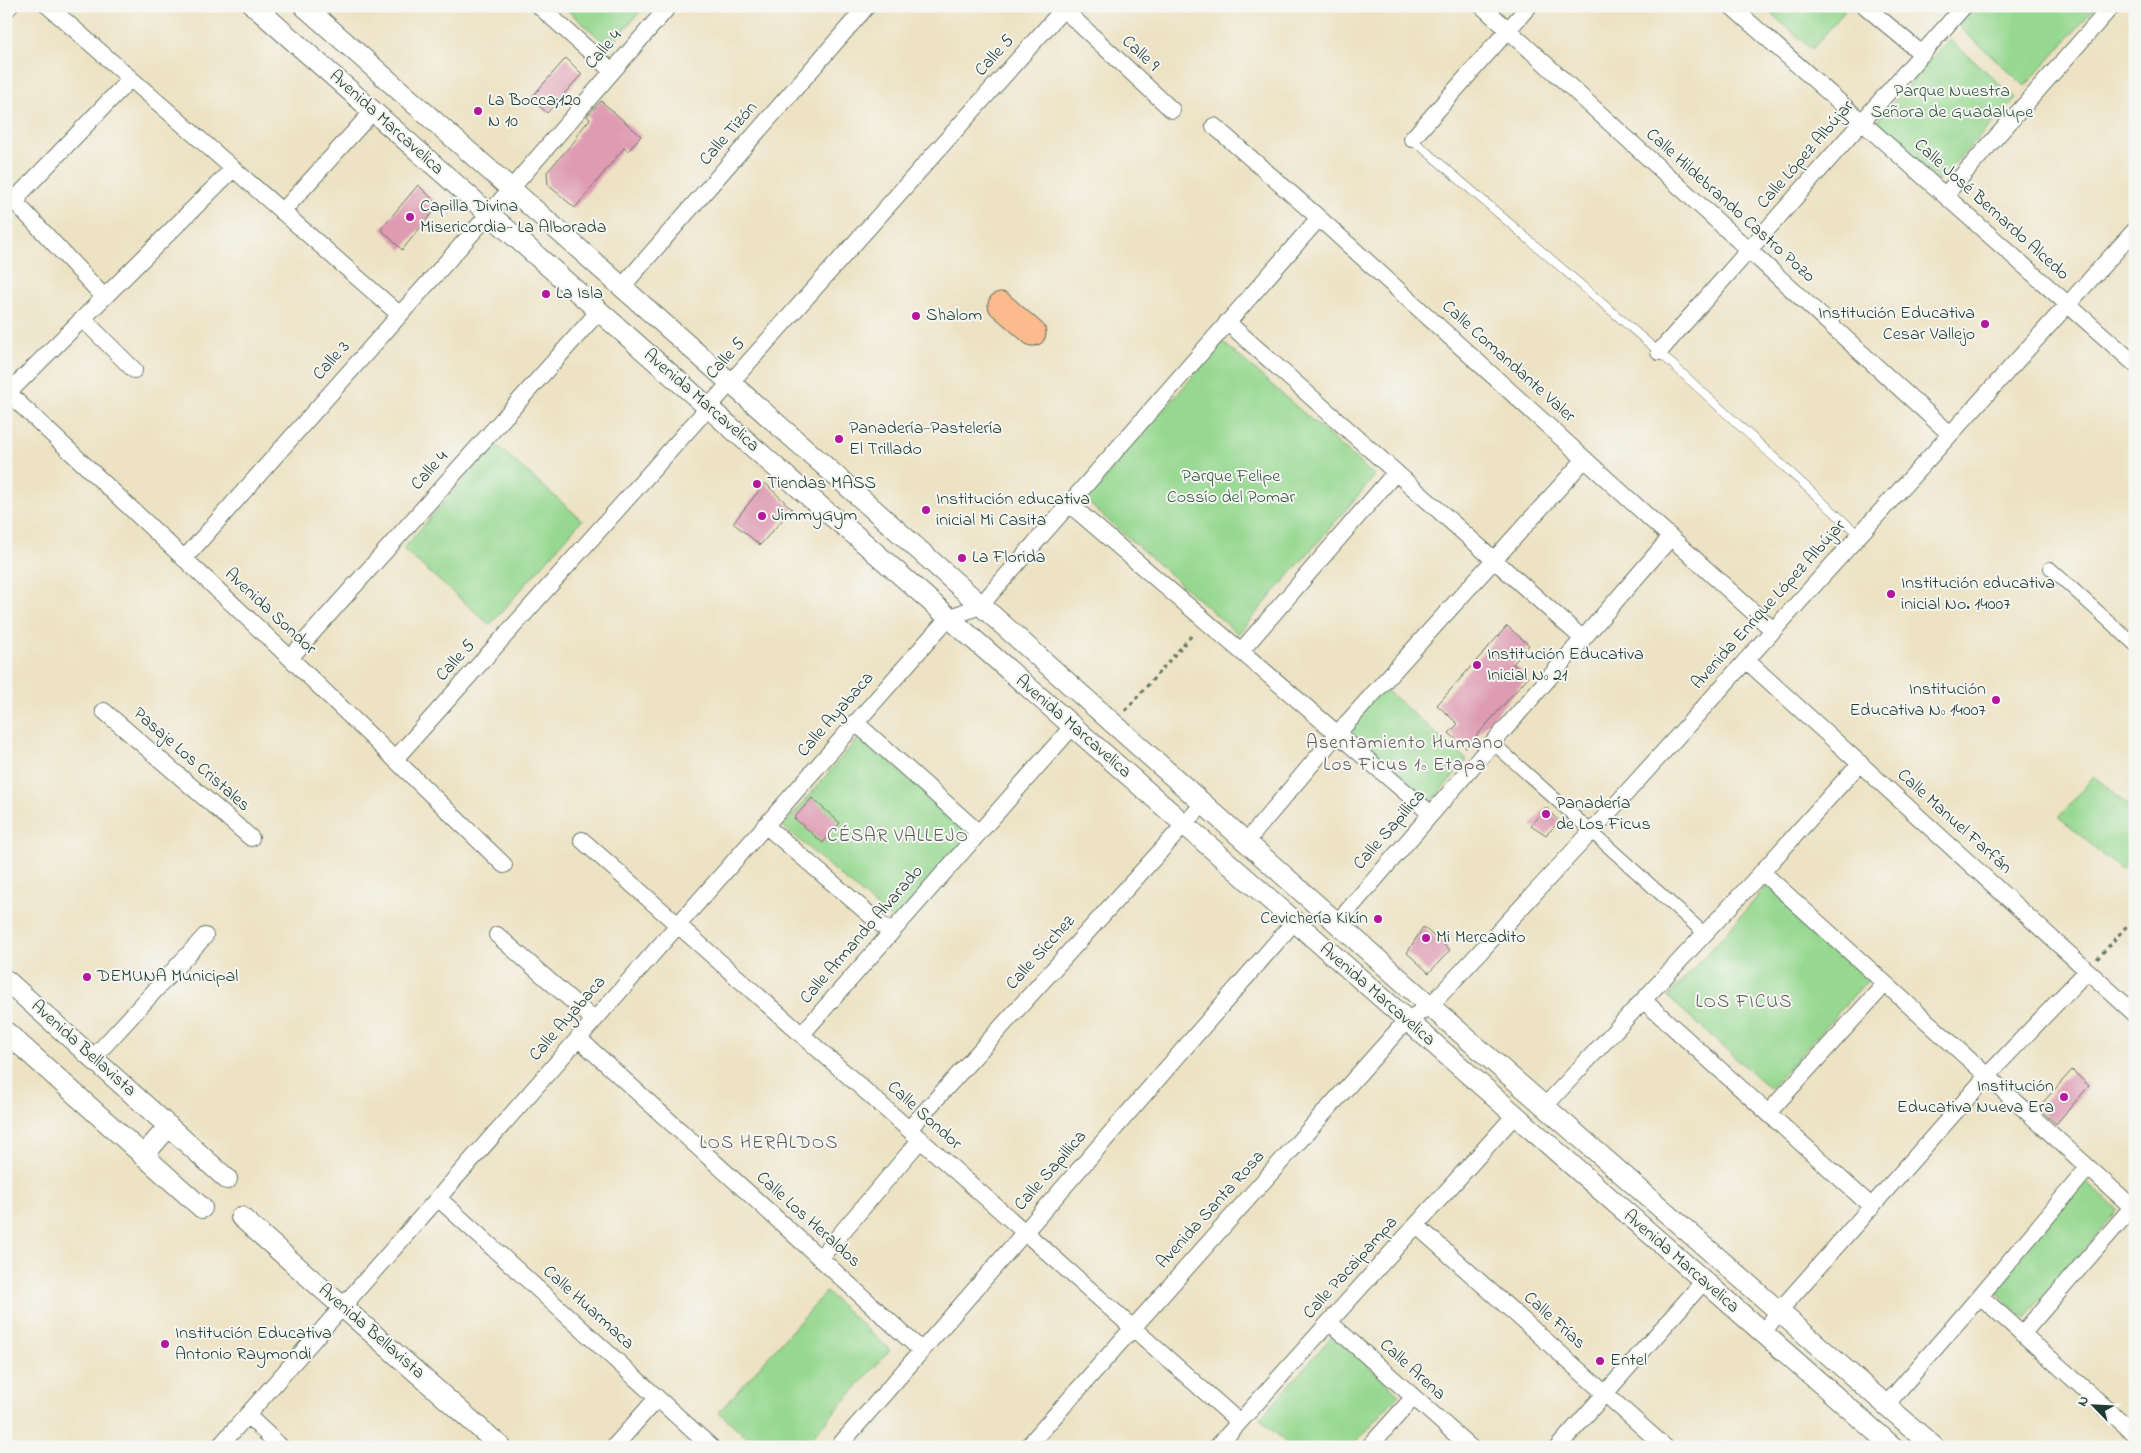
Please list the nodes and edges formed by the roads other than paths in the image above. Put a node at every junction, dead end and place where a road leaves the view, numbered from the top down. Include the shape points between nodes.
1 (10, 6) edge
2 (48, 6) edge
3 (254, 6) edge
4 (539, 6) edge
5 (669, 6) edge
6 (867, 6) edge
7 (1482, 6) edge
8 (1529, 6) edge
9 (1731, 6) edge
10 (1865, 6) edge
11 (1964, 6) edge
12 (2112, 6) edge
13 (1063, 7) edge
14 (305, 8) edge
15 (6, 10) edge
16 (1508, 29) junction
17 (285, 34) junction
18 (1922, 54) junction
19 (612, 71) junction
20 (130, 78) junction
21 (1172, 110) dead end
22 (373, 112) junction
23 (1862, 122) junction
24 (1214, 126) dead end
25 (1412, 139) joint
26 (233, 169) junction
27 (510, 189) junction
28 (1945, 195) junction
29 (282, 212) junction
30 (489, 214) junction
31 (1319, 218) junction
32 (2135, 230) edge
33 (1748, 250) junction
34 (622, 288) junction
35 (104, 297) junction
36 (2068, 304) junction
37 (1002, 305) dead end
38 (599, 312) junction
39 (400, 315) junction
40 (83, 319) junction
41 (1227, 322) junction
42 (1033, 333) dead end
43 (1659, 352) junction
44 (2135, 364) edge
45 (134, 370) dead end
46 (731, 384) junction
47 (7, 392) edge
48 (708, 408) junction
49 (1950, 434) junction
50 (1585, 459) junction
51 (1396, 472) junction
52 (1068, 503) junction
53 (1859, 535) junction
54 (1671, 538) junction
55 (184, 559) junction
56 (1496, 559) junction
57 (2050, 568) dead end
58 (980, 606) junction
59 (948, 618) junction
60 (1773, 630) junction
61 (1583, 639) junction
62 (2135, 645) edge
63 (1241, 651) junction
64 (290, 658) junction
65 (1746, 660) junction
66 (104, 712) dead end
67 (855, 722) junction
68 (1072, 727) junction
69 (1337, 734) junction
70 (1493, 743) junction
71 (395, 759) junction
72 (1860, 763) junction
73 (1202, 804) junction
74 (1431, 814) junction
75 (765, 825) junction
76 (1184, 825) junction
77 (1591, 832) junction
78 (978, 833) junction
79 (251, 838) dead end
80 (582, 840) dead end
81 (1246, 842) junction
82 (504, 865) dead end
83 (1762, 872) junction
84 (1294, 922) junction
85 (1337, 923) junction
86 (678, 924) junction
87 (891, 933) junction
88 (1705, 934) junction
89 (497, 935) dead end
90 (205, 936) dead end
91 (2087, 970) junction
92 (6, 980) edge
93 (1885, 984) junction
94 (1643, 1000) junction
95 (1430, 1006) junction
96 (2135, 1014) edge
97 (594, 1020) junction
98 (1406, 1021) junction
99 (6, 1032) edge
100 (802, 1034) junction
101 (578, 1038) junction
102 (93, 1058) junction
103 (1986, 1077) junction
104 (1544, 1106) junction
105 (1768, 1113) junction
106 (1515, 1115) junction
107 (169, 1126) junction
108 (915, 1134) junction
109 (143, 1156) junction
110 (2088, 1168) junction
111 (227, 1179) dead end
112 (438, 1198) junction
113 (2133, 1206) edge
114 (202, 1208) dead end
115 (1872, 1208) junction
116 (241, 1217) dead end
117 (1416, 1225) junction
118 (1025, 1232) junction
119 (820, 1258) junction
120 (1704, 1281) junction
121 (1980, 1296) junction
122 (342, 1307) junction
123 (1779, 1311) junction
124 (1329, 1322) junction
125 (1133, 1327) junction
126 (1762, 1332) junction
127 (2022, 1334) junction
128 (922, 1351) junction
129 (1605, 1393) junction
130 (657, 1398) junction
131 (1413, 1398) junction
132 (1886, 1405) junction
133 (247, 1415) junction
134 (1239, 1422) junction
135 (2134, 1433) edge
136 (219, 1447) edge
137 (281, 1447) edge
138 (501, 1447) edge
139 (614, 1447) edge
140 (711, 1447) edge
141 (838, 1447) edge
142 (1027, 1447) edge
143 (1217, 1447) edge
144 (1369, 1447) edge
145 (1470, 1447) edge
146 (1558, 1447) edge
147 (1665, 1447) edge
148 (1893, 1447) edge
149 (1934, 1447) edge

1 - 15 street
2 - 20 street
3 - 17 street, Avenida Marcavelica
4 - 19 street
5 - 19 street, Calle 4
6 - 34 street, Calle Tizón
7 - 16 street, Calle Hildebrando Castro Pozo
8 - 16 street
9 - 23 street, Calle José Bernardo Alcedo
10 - 18 street
11 - 18 street, Calle López Albújar
12 - 28 street
13 - 21 street, Calle 9
13 - 46 street, Calle 5
14 - 17 street
14 - 27 street, Avenida Marcavelica
16 - 25 street
16 - 33 street, Calle Hildebrando Castro Pozo
17 - 22 street, Avenida Marcavelica
18 - 23 street, Calle López Albújar
19 - 27 street, Calle 4
20 - 26 street
20 - 35 street via 21,193 18,200 19,206
22 - 29 street
22 - 30 street, Avenida Marcavelica
23 - 28 street, Calle José Bernardo Alcedo
23 - 33 street, Calle López Albújar
24 - 31 street, Calle Comandante Valer
25 - 43 lane
26 - 29 street
26 - 35 street
27 - 30 street, Calle 3
27 - 34 street, Avenida Marcavelica
28 - 36 street, Calle José Bernardo Alcedo
29 - 39 street
30 - 38 street, Avenida Marcavelica
30 - 39 street, Calle 3
31 - 41 street
31 - 50 street, Calle Comandante Valer
32 - 36 street, Avenida Enrique López Albújar
33 - 43 street, Calle López Albújar
33 - 49 street, Calle Hildebrando Castro Pozo
34 - 46 street, Avenida Marcavelica
35 - 40 street
36 - 44 street, Calle José Bernardo Alcedo
36 - 49 street, Avenida Enrique López Albújar
37 - 42 main road
38 - 48 street, Avenida Marcavelica
38 - 64 street, Calle 4
39 - 55 street, Calle 3
40 - 45 street
40 - 47 street
41 - 51 street
41 - 52 street
43 - 53 lane
46 - 48 street, Calle 5
46 - 58 street, Avenida Marcavelica
47 - 55 street, Avenida Sondor
48 - 59 street, Avenida Marcavelica
48 - 71 street, Calle 5
49 - 53 street, Avenida Enrique López Albújar
50 - 54 street, Calle Comandante Valer
50 - 56 street
51 - 56 street
51 - 63 street
52 - 58 street
52 - 63 street
53 - 60 street, Avenida Enrique López Albújar
54 - 60 street, Calle Comandante Valer
54 - 61 street, Calle Sapillica
55 - 64 street, Avenida Sondor
56 - 61 street
56 - 69 street
57 - 62 street
58 - 59 street
58 - 73 street, Avenida Marcavelica
59 - 67 street, Calle Ayabaca
59 - 68 street, Avenida Marcavelica
60 - 65 street, Avenida Enrique López Albújar
61 - 70 street, Calle Sapillica
63 - 69 street
64 - 71 street, Avenida Sondor
65 - 72 street, Calle Manuel Farfán
65 - 77 street, Avenida Enrique López Albújar
66 - 79 street, Pasaje Los Cristales
67 - 75 street, Calle Ayabaca
67 - 78 street
68 - 76 street, Avenida Marcavelica
68 - 78 street, Calle Armando Alvarado
69 - 74 street
69 - 81 street
70 - 74 street, Calle Sapillica
70 - 77 street
71 - 82 street, Avenida Sondor
72 - 83 street
72 - 91 street, Calle Manuel Farfán
73 - 76 street, Calle Sícchez
73 - 81 street, Avenida Marcavelica
74 - 85 street, Calle Sapillica
75 - 86 street, Calle Ayabaca
75 - 87 street
76 - 84 street, Avenida Marcavelica
76 - 108 street, Calle Sícchez
77 - 88 street
77 - 95 street, Avenida Enrique López Albújar
78 - 87 street, Calle Armando Alvarado
80 - 86 street, Calle Sondor
81 - 85 street, Avenida Marcavelica
83 - 88 street
83 - 93 street
84 - 98 street, Avenida Marcavelica
84 - 118 street, Calle Sapillica
85 - 95 street, Avenida Marcavelica
86 - 97 street, Calle Ayabaca
86 - 100 street, Calle Sondor
87 - 100 street, Calle Armando Alvarado
88 - 94 street
89 - 97 street
90 - 102 street
91 - 96 street, Calle Manuel Farfán
91 - 103 street
92 - 102 street, Avenida Bellavista
93 - 103 street
93 - 105 street
94 - 104 street
94 - 105 street
95 - 98 street, Avenida Santa Rosa
95 - 104 street, Avenida Marcavelica
97 - 101 street, Calle Ayabaca
98 - 106 street, Avenida Marcavelica
98 - 125 street, Avenida Santa Rosa
99 - 109 street
100 - 108 street, Calle Sondor
101 - 112 street, Calle Ayabaca
101 - 119 street, Calle Los Heraldos
102 - 107 street, Avenida Bellavista
103 - 110 street
103 - 115 street
104 - 123 street, Avenida Marcavelica
105 - 115 street
106 - 117 street, Calle Pacaipampa
106 - 120 street, Avenida Marcavelica
107 - 109 street
107 - 111 street, Avenida Bellavista
108 - 118 street, Calle Sondor
108 - 119 street, Calle Sícchez
109 - 114 street
110 - 113 street
110 - 121 street
112 - 122 street, Calle Ayabaca
112 - 130 street, Calle Huarmaca
113 - 127 street
115 - 123 street
116 - 122 street, Avenida Bellavista
117 - 124 street, Calle Pacaipampa
117 - 129 street, Calle Frías
118 - 125 street, Calle Sondor
118 - 128 street, Calle Sapillica
119 - 128 street, Calle Los Heraldos
120 - 126 street, Avenida Marcavelica
120 - 129 street
121 - 127 street
121 - 132 street
122 - 133 street, Calle Ayabaca
122 - 138 street, Avenida Bellavista
123 - 126 street
123 - 132 street, Avenida Marcavelica
124 - 131 street, Calle Arena
124 - 134 street, Calle Pacaipampa
125 - 134 street, Calle Sondor
125 - 142 street, Avenida Santa Rosa
126 - 148 street, Avenida Marcavelica
127 - 135 street
128 - 141 street, Calle Sapillica
129 - 146 street
129 - 147 street, Calle Frías
130 - 139 street
130 - 140 street, Calle Huarmaca
131 - 144 street
131 - 145 street, Calle Arena
132 - 149 street, Avenida Marcavelica
133 - 136 street, Calle Ayabaca
133 - 137 street
134 - 143 street, Calle Pacaipampa

